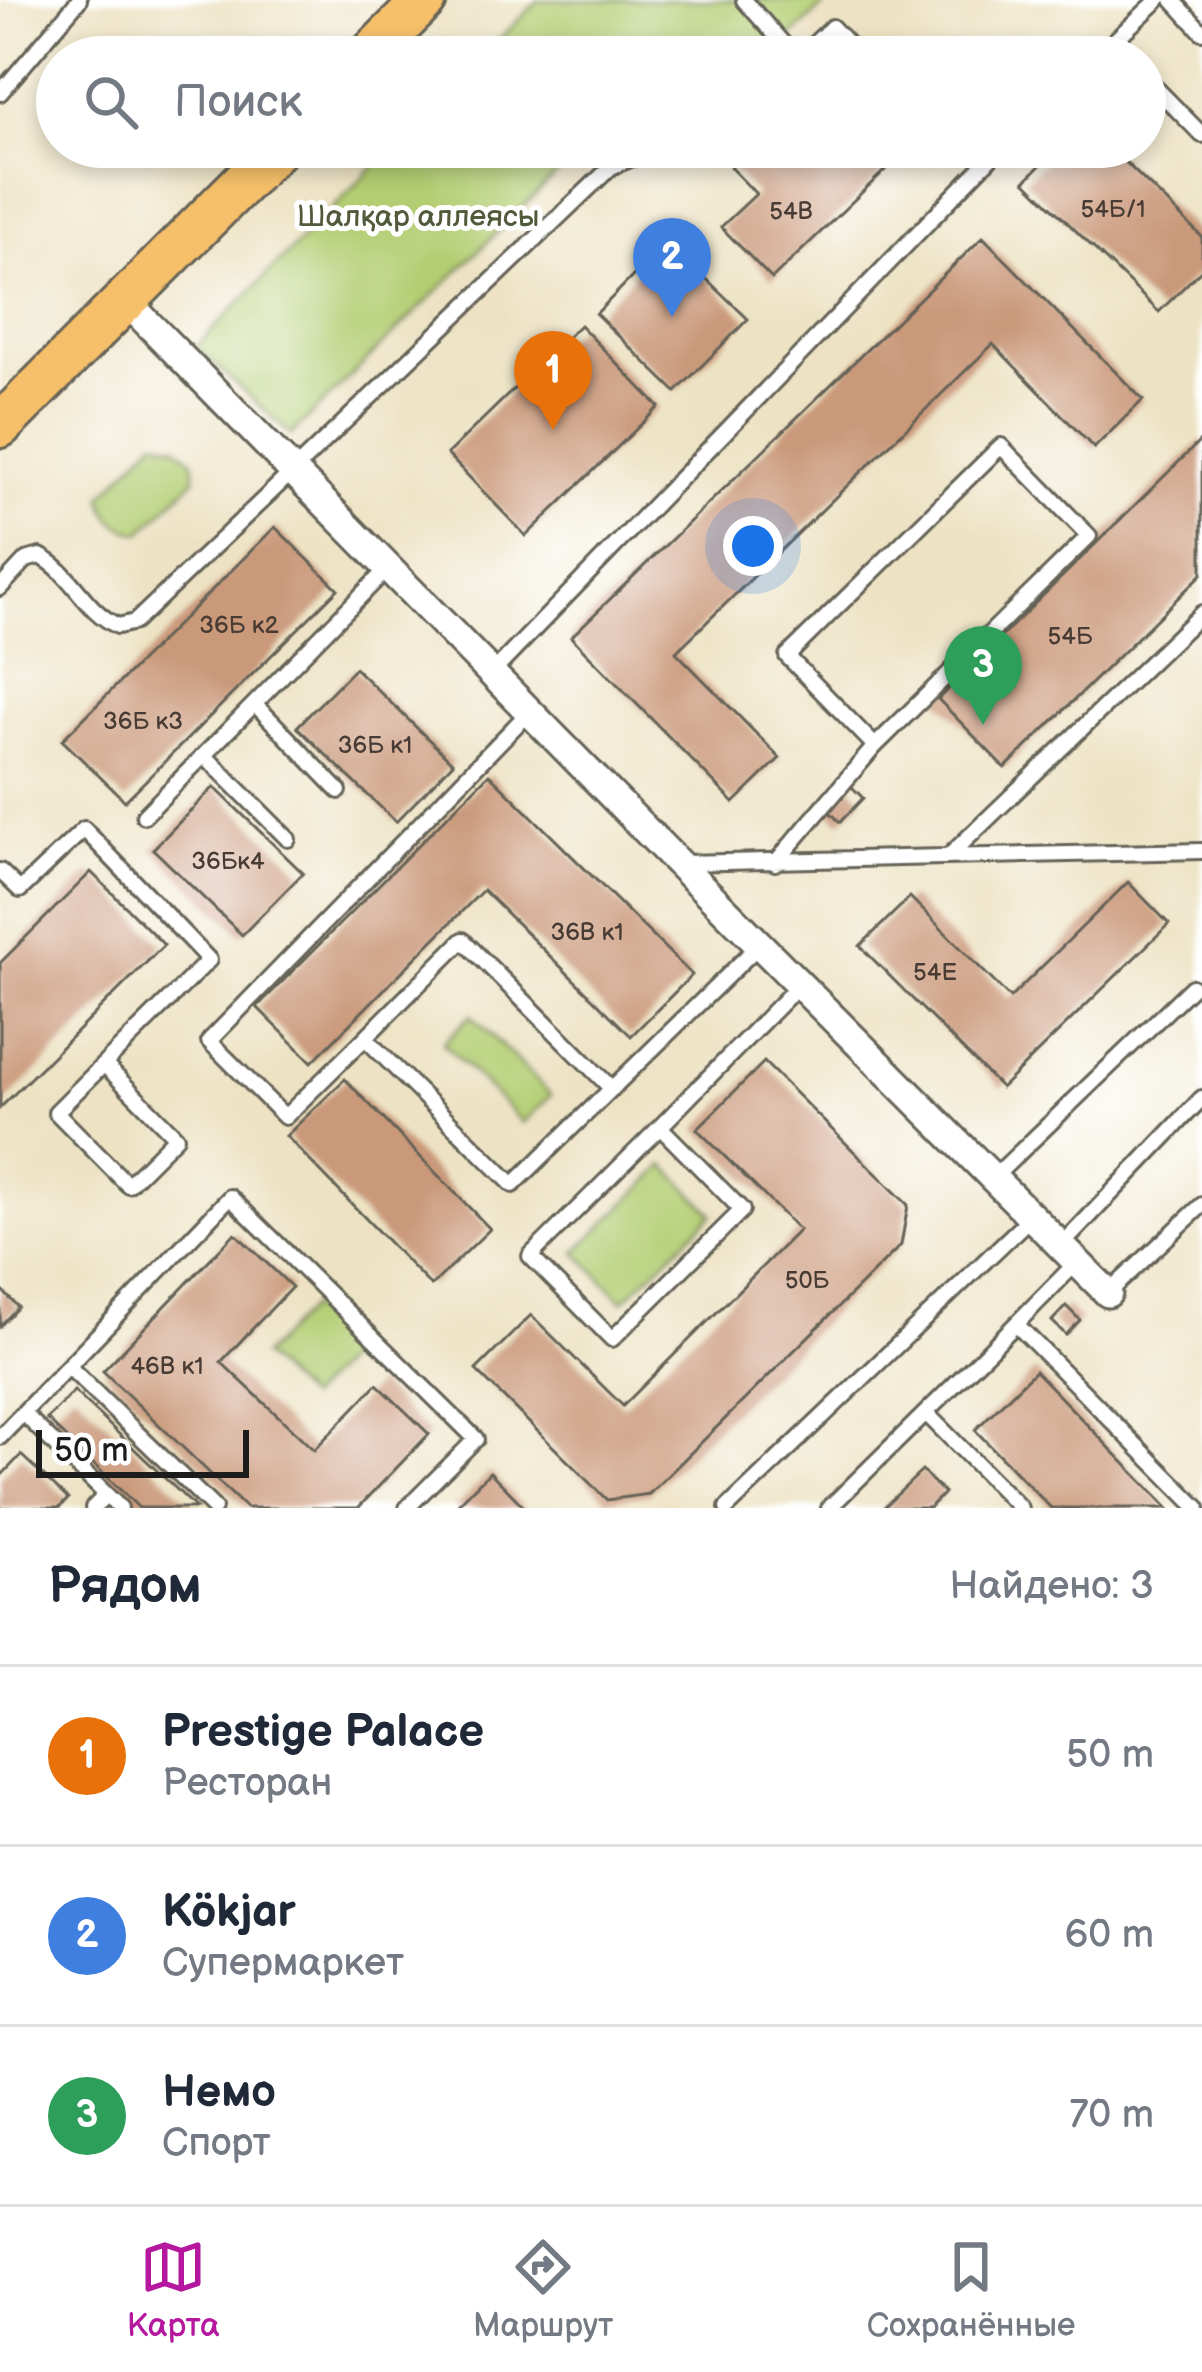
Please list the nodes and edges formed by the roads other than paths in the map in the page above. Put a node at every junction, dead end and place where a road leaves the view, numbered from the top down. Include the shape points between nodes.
1 (79, 0) edge
2 (425, 0) edge
3 (744, 0) edge
4 (1158, 0) edge
5 (1172, 0) edge
6 (1202, 32) edge
7 (48, 36) edge
8 (389, 36) edge
9 (778, 36) edge
10 (1119, 36) edge
11 (36, 51) edge
12 (0, 93) edge
13 (1166, 98) edge
14 (1202, 135) edge
15 (257, 168) edge
16 (610, 168) edge
17 (981, 168) edge
18 (125, 300) junction
19 (0, 426) edge
20 (292, 470) junction
21 (388, 568) junction
22 (0, 589) edge
23 (1202, 613) edge
24 (491, 674) junction
25 (255, 704) junction
26 (530, 712) junction
27 (875, 746) junction
28 (204, 755) junction
29 (339, 791) dead end
30 (144, 816) dead end
31 (288, 839) dead end
32 (1202, 851) edge
33 (949, 856) junction
34 (678, 863) junction
35 (775, 863) junction
36 (0, 871) edge
37 (759, 945) junction
38 (800, 985) junction
39 (1192, 987) dead end
40 (364, 1039) junction
41 (104, 1064) junction
42 (610, 1088) junction
43 (1202, 1098) edge
44 (660, 1127) junction
45 (993, 1178) junction
46 (1202, 1205) edge
47 (1031, 1216) junction
48 (1069, 1254) junction
49 (1108, 1293) joint
50 (1016, 1324) junction
51 (68, 1366) junction
52 (23, 1413) junction
53 (926, 1413) junction
54 (0, 1437) edge
55 (106, 1495) junction
56 (93, 1508) edge
57 (120, 1508) edge
58 (214, 1508) edge
59 (407, 1508) edge
60 (727, 1508) edge
61 (829, 1508) edge
62 (1020, 1508) edge
63 (1198, 1508) edge

1 - 7 lane
2 - 8 main road
3 - 9 lane
4 - 10 lane
5 - 6 lane
11 - 12 lane
13 - 14 lane
15 - 18 main road
16 - 20 lane
17 - 24 lane
18 - 19 main road
18 - 20 street
20 - 21 street
20 - 22 lane via 135,622 100,619 40,556
21 - 24 street
21 - 25 lane
23 - 33 lane
24 - 26 street
25 - 28 lane
25 - 29 lane
26 - 34 street
26 - 40 lane via 209,1041 285,1117
27 - 27 lane via 1089,536 1000,446 787,656
27 - 35 lane
28 - 30 lane
28 - 31 lane
32 - 33 lane
33 - 35 lane
34 - 35 lane
34 - 37 street
36 - 41 lane via 20,890 84,829 209,960
37 - 38 street
37 - 42 lane
38 - 44 lane
38 - 45 street
39 - 45 lane
40 - 42 lane via 512,1185
40 - 42 lane via 463,940
41 - 41 lane via 56,1112 128,1185 176,1137
43 - 48 lane
44 - 44 lane via 530,1256 612,1339 742,1210
45 - 47 street
46 - 49 lane
47 - 48 street
47 - 60 lane
48 - 49 street
48 - 50 lane
50 - 53 lane
50 - 63 lane
51 - 52 lane
51 - 58 lane
51 - 59 lane via 230,1197 476,1439
52 - 54 lane
52 - 55 lane
53 - 61 lane
53 - 62 lane
55 - 56 lane
55 - 57 lane

